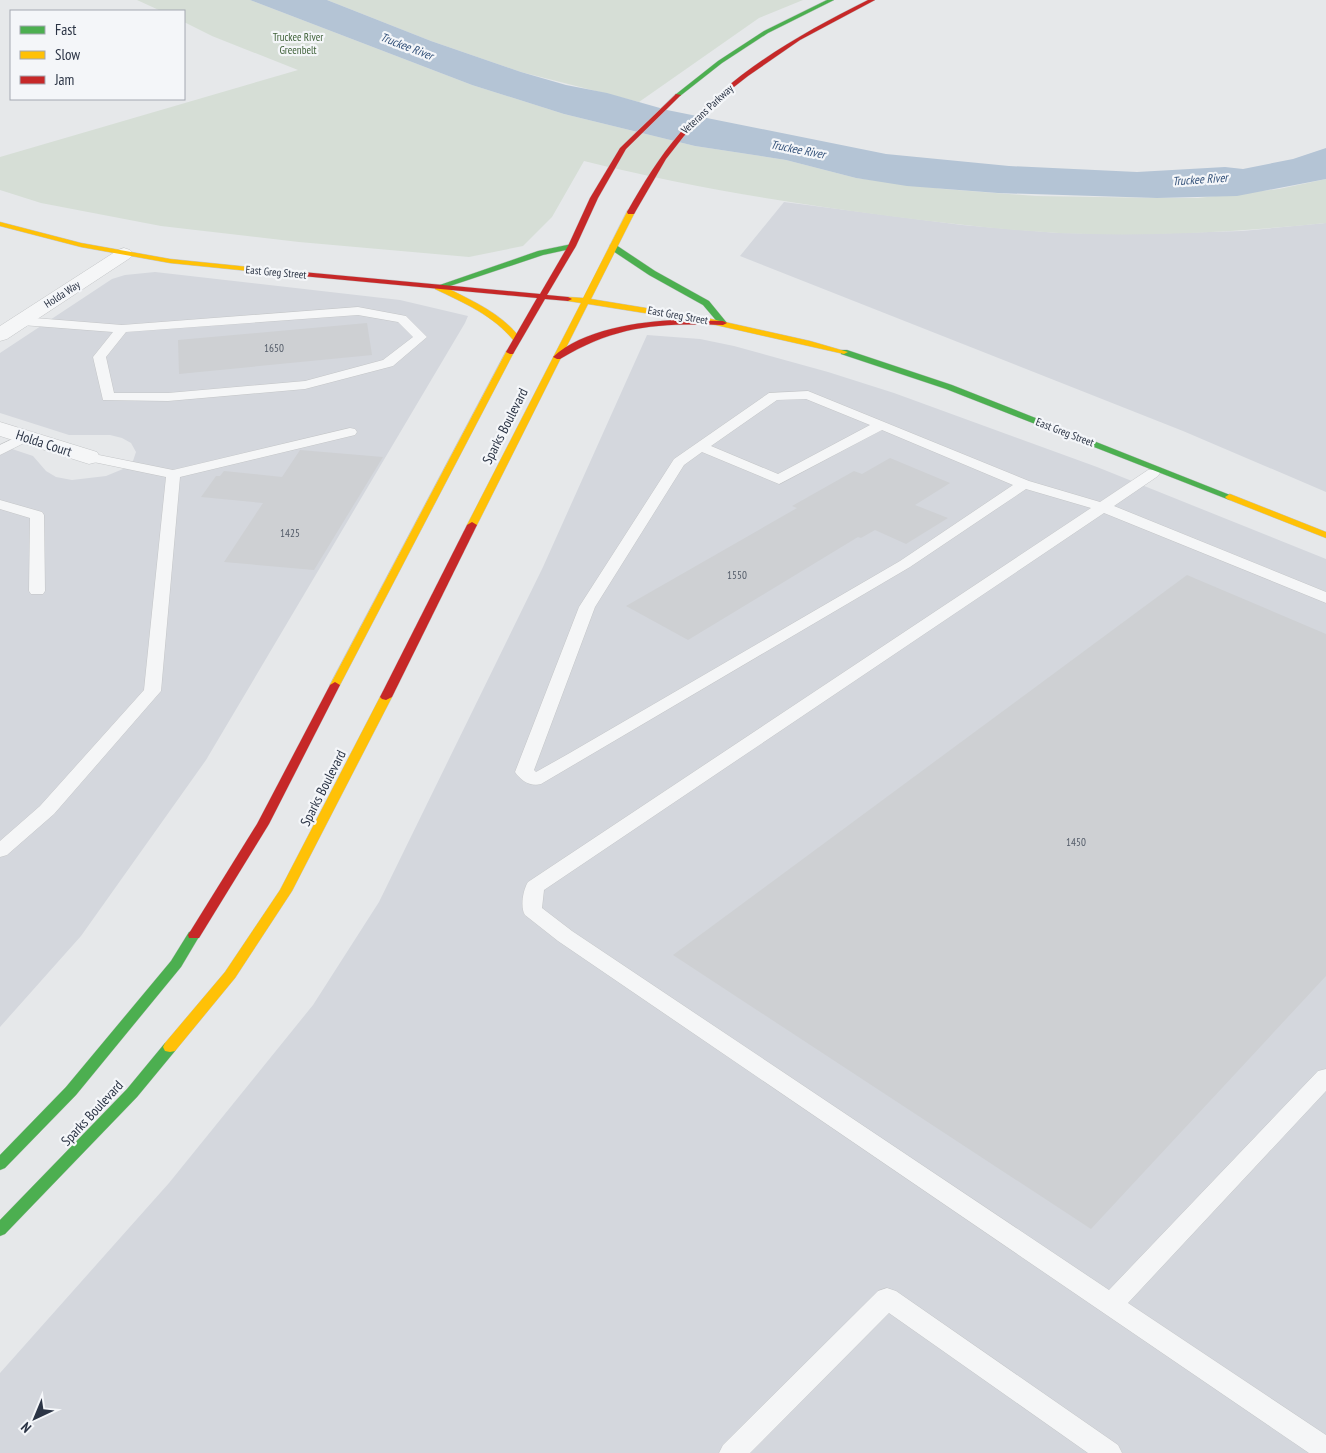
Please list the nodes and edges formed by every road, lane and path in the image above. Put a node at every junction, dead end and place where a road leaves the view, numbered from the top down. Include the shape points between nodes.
1 (832, 0) edge
2 (872, 0) edge
3 (0, 224) edge
4 (572, 246) junction
5 (613, 247) junction
6 (124, 254) junction
7 (438, 287) junction
8 (543, 298) junction
9 (586, 301) junction
10 (22, 320) junction
11 (724, 323) junction
12 (122, 329) junction
13 (1, 333) edge
14 (517, 339) junction
15 (557, 356) junction
16 (881, 425) junction
17 (0, 429) edge
18 (350, 432) dead end
19 (25, 437) junction
20 (702, 447) junction
21 (0, 452) edge
22 (89, 458) joint
23 (1153, 473) dead end
24 (173, 474) junction
25 (1024, 484) junction
26 (0, 504) edge
27 (1102, 507) junction
28 (1326, 535) edge
29 (37, 591) dead end
30 (1326, 598) edge
31 (0, 851) edge
32 (1326, 1077) edge
33 (0, 1164) edge
34 (0, 1230) edge
35 (1111, 1305) junction
36 (1326, 1450) edge
37 (732, 1453) edge
38 (1109, 1453) edge

1 - 4 main road, Veterans Parkway via 766,32 679,94 624,148 594,198
2 - 5 main road, Veterans Parkway via 798,38 716,99 668,150 647,181
3 - 6 main road, East Greg Street
4 - 7 main road
4 - 8 main road, Veterans Parkway
5 - 9 main road, Veterans Parkway
5 - 11 main road via 628,259 706,303
6 - 7 main road, East Greg Street
6 - 10 street, Holda Way
7 - 8 main road, East Greg Street
7 - 14 main road via 502,323 512,330
8 - 9 main road, East Greg Street
8 - 14 main road
9 - 11 main road, East Greg Street
9 - 15 main road, Sparks Boulevard
10 - 12 lane
10 - 13 street, Holda Way
11 - 15 main road via 676,321 616,328 574,344
11 - 28 main road, East Greg Street via 804,341 909,372
12 - 12 lane via 358,311 402,318 421,337 388,363 305,385 168,397 108,397 99,357
14 - 33 main road via 263,824 176,964 71,1091
15 - 34 main road, Sparks Boulevard via 286,891 230,975 138,1085
16 - 20 lane via 779,480
16 - 20 lane via 808,395 774,396
16 - 25 lane
17 - 19 street, Holda Court
18 - 24 lane
19 - 21 lane
19 - 22 street, Holda Court
20 - 25 lane via 679,462 587,607 524,772 535,780 905,564
22 - 24 lane
23 - 27 lane
24 - 31 lane via 152,692 47,810
25 - 27 lane
26 - 29 lane via 38,515
27 - 30 lane
27 - 35 lane via 535,886 532,910 574,942
32 - 35 lane
35 - 36 lane
37 - 38 lane via 887,1298

